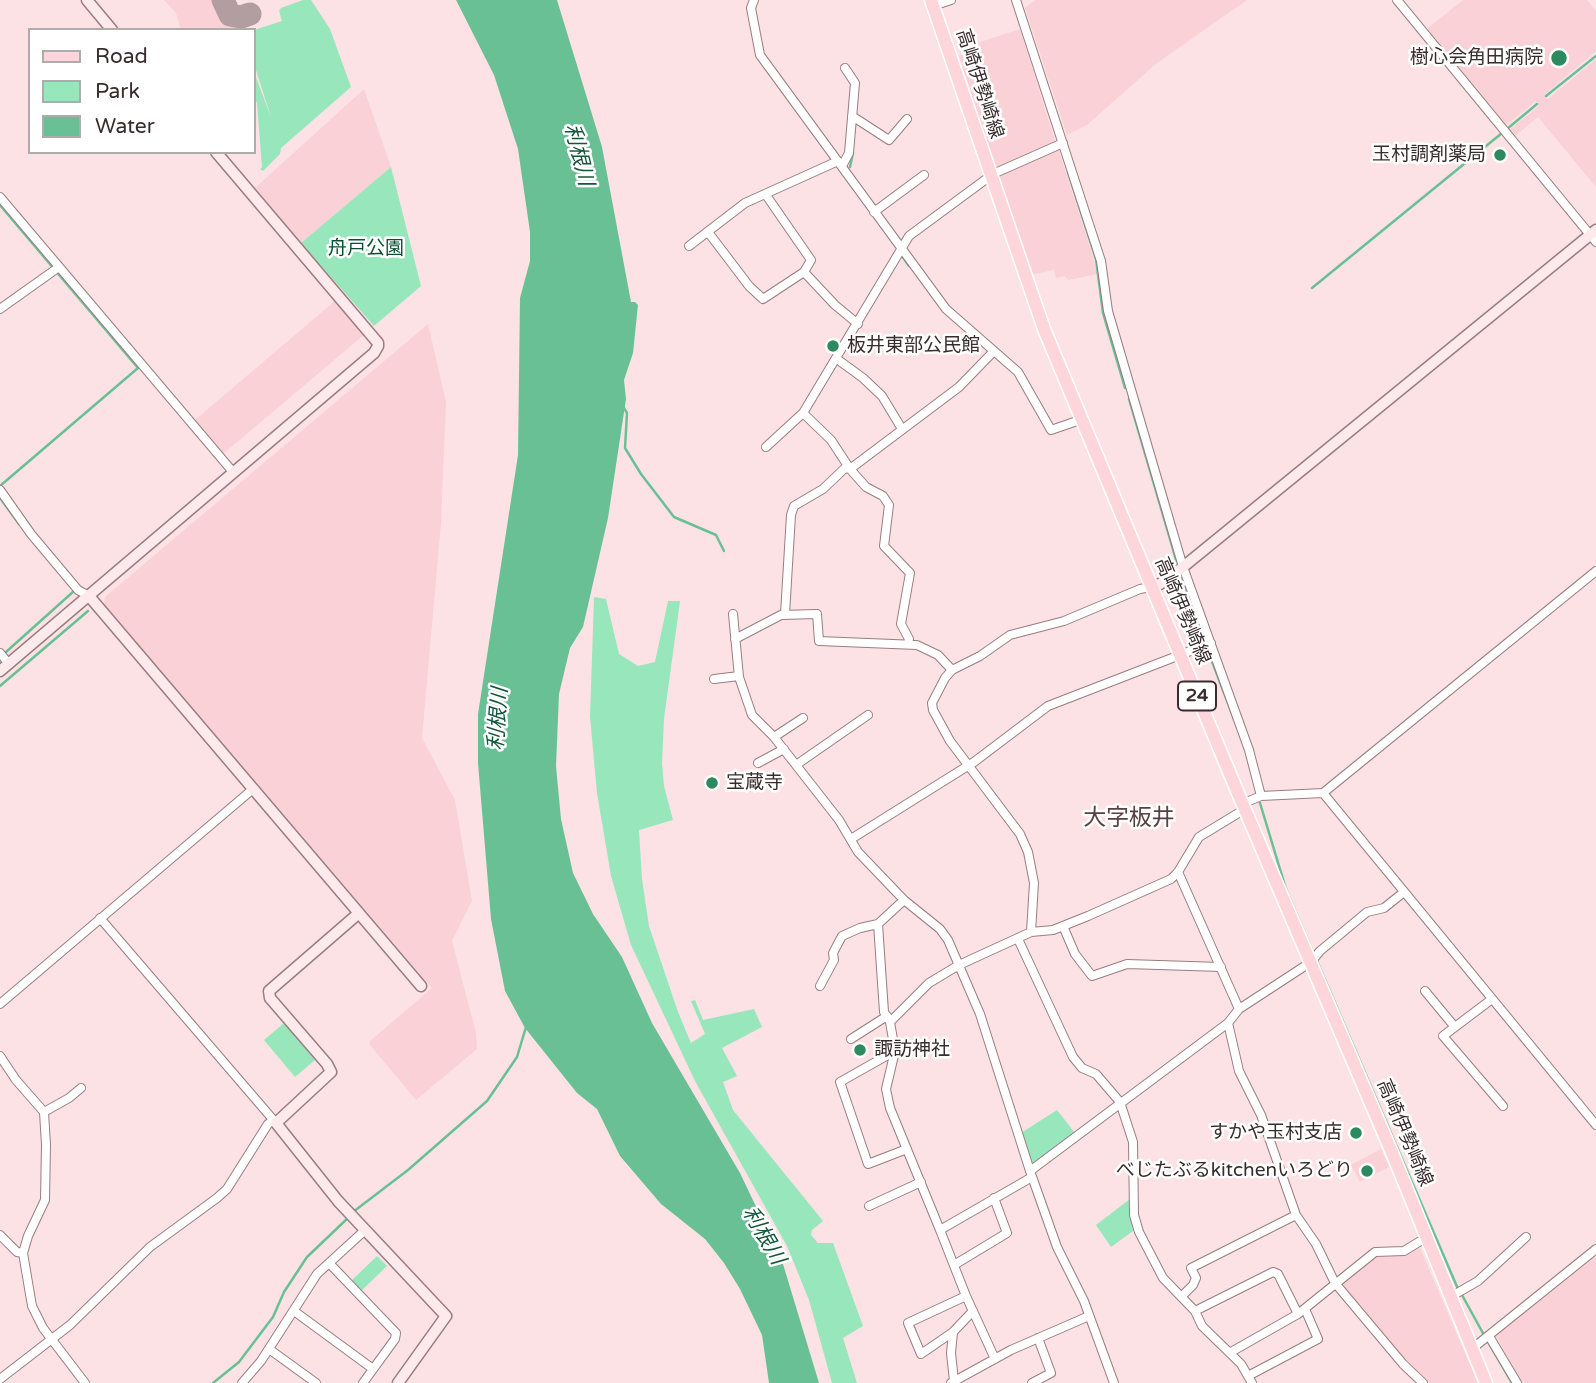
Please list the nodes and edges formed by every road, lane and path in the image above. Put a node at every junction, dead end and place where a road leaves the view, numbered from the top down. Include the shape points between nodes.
1 (87, 0) edge
2 (754, 0) edge
3 (951, 0) edge
4 (1016, 0) edge
5 (1397, 0) edge
6 (932, 3) edge
7 (110, 28) edge
8 (845, 68) dead end
9 (852, 116) junction
10 (908, 119) dead end
11 (1063, 143) junction
12 (217, 154) edge
13 (840, 163) junction
14 (925, 175) dead end
15 (990, 176) junction
16 (766, 195) junction
17 (1, 200) edge
18 (874, 212) junction
19 (708, 232) junction
20 (1594, 236) edge
21 (688, 246) dead end
22 (901, 248) junction
23 (59, 267) junction
24 (804, 272) junction
25 (0, 309) edge
26 (858, 324) junction
27 (994, 351) junction
28 (837, 359) junction
29 (803, 413) junction
30 (1080, 420) junction
31 (902, 429) junction
32 (766, 447) dead end
33 (850, 469) junction
34 (233, 472) junction
35 (0, 490) edge
36 (1183, 567) junction
37 (1596, 571) edge
38 (1151, 587) junction
39 (89, 597) junction
40 (733, 614) dead end
41 (785, 614) junction
42 (735, 639) junction
43 (1211, 643) junction
44 (908, 644) junction
45 (0, 653) edge
46 (1180, 655) junction
47 (5, 667) edge
48 (952, 670) junction
49 (739, 676) junction
50 (714, 679) dead end
51 (868, 715) dead end
52 (803, 718) dead end
53 (774, 737) junction
54 (784, 749) junction
55 (758, 763) dead end
56 (796, 765) junction
57 (968, 766) junction
58 (253, 789) junction
59 (1323, 793) junction
60 (1261, 796) junction
61 (1244, 806) junction
62 (850, 839) junction
63 (1178, 872) junction
64 (1404, 892) junction
65 (904, 900) junction
66 (359, 913) junction
67 (100, 918) junction
68 (878, 924) junction
69 (1063, 926) junction
70 (1031, 932) junction
71 (1018, 939) junction
72 (1311, 962) junction
73 (959, 965) junction
74 (1221, 967) junction
75 (421, 986) dead end
76 (820, 986) dead end
77 (1425, 991) dead end
78 (1492, 999) junction
79 (0, 1004) edge
80 (1239, 1009) junction
81 (888, 1019) junction
82 (1228, 1023) junction
83 (1454, 1026) junction
84 (851, 1039) dead end
85 (895, 1051) junction
86 (0, 1056) edge
87 (81, 1088) dead end
88 (1120, 1102) junction
89 (1503, 1106) dead end
90 (44, 1112) junction
91 (274, 1122) junction
92 (1596, 1125) edge
93 (907, 1149) junction
94 (1031, 1174) junction
95 (921, 1182) junction
96 (994, 1198) junction
97 (869, 1206) dead end
98 (1296, 1215) junction
99 (361, 1227) junction
100 (940, 1230) junction
101 (0, 1235) edge
102 (1427, 1237) junction
103 (1526, 1237) dead end
104 (1596, 1249) edge
105 (23, 1253) junction
106 (329, 1263) junction
107 (954, 1265) junction
108 (1335, 1283) junction
109 (966, 1296) junction
110 (1182, 1296) junction
111 (1451, 1296) junction
112 (295, 1311) junction
113 (973, 1311) junction
114 (1195, 1311) junction
115 (1301, 1312) junction
116 (1089, 1316) junction
117 (953, 1332) junction
118 (1489, 1336) junction
119 (1038, 1338) junction
120 (51, 1339) junction
121 (1473, 1348) junction
122 (269, 1349) junction
123 (1231, 1352) junction
124 (995, 1359) junction
125 (373, 1369) junction
126 (0, 1379) edge
127 (1250, 1379) edge
128 (952, 1382) edge
129 (85, 1383) edge
130 (243, 1383) edge
131 (316, 1383) edge
132 (363, 1383) edge
133 (398, 1383) edge
134 (1032, 1383) edge
135 (1114, 1383) edge
136 (1423, 1383) edge
137 (1486, 1383) edge
138 (1517, 1383) edge

1 - 7 street
2 - 13 street via 751,8 760,55
3 - 6 street
4 - 11 street
5 - 20 street
6 - 15 main road, 高崎伊勢崎線 / 24
8 - 9 street via 855,83
9 - 10 street via 888,141
9 - 13 street via 849,153
11 - 15 street
11 - 36 street via 1101,261 1108,311
12 - 34 street via 378,343 374,353
13 - 16 street
13 - 18 street
14 - 18 street
15 - 22 street via 909,236
15 - 30 main road, 高崎伊勢崎線 / 24
16 - 19 street via 745,203
16 - 24 street via 811,260
17 - 23 street
18 - 22 street
19 - 21 street
19 - 24 street via 763,299
20 - 36 street
22 - 26 street
22 - 27 street via 946,309
23 - 25 street
23 - 34 street
24 - 26 street
26 - 28 street
27 - 30 street via 1023,378 1051,430
27 - 31 street via 959,387
28 - 29 street
28 - 31 street via 882,396
29 - 32 street
29 - 33 street via 831,440
30 - 38 main road, 高崎伊勢崎線 / 24
31 - 33 street
33 - 41 street via 845,468 791,510
33 - 44 street via 889,505 884,546 910,573 901,624
34 - 39 street
35 - 39 street via 70,581
36 - 38 street
36 - 43 street
37 - 59 street
38 - 46 main road, 高崎伊勢崎線 / 24
38 - 48 street via 1063,621 1010,635
39 - 47 street
39 - 58 street
40 - 42 street
41 - 42 street
41 - 44 street via 817,614 819,641
42 - 49 street
43 - 46 street
43 - 60 street
44 - 48 street via 938,655
45 - 47 street
46 - 57 street via 1048,706
46 - 61 main road, 高崎伊勢崎線 / 24
48 - 57 street via 931,706
49 - 50 street
49 - 53 street via 752,715
51 - 56 street
52 - 53 street
53 - 54 street
54 - 55 street
54 - 56 street
56 - 62 street
57 - 62 street
57 - 70 street via 1020,834 1028,852 1034,883
58 - 66 street
58 - 67 street
59 - 60 street
59 - 64 street
60 - 61 street
61 - 63 street via 1199,837
61 - 72 main road, 高崎伊勢崎線 / 24
62 - 65 street
63 - 69 street via 1161,885
63 - 74 street
64 - 72 street via 1384,908 1367,912
64 - 78 street
65 - 68 street
65 - 73 street via 940,929
66 - 75 street
66 - 91 street via 269,991 331,1072
67 - 79 street
67 - 91 street
68 - 76 street via 842,936
68 - 81 street
69 - 70 street
69 - 74 street via 1075,954 1092,976 1127,964
70 - 71 street
71 - 73 street
71 - 88 street via 1073,1057 1096,1074
72 - 80 street
72 - 102 main road, 高崎伊勢崎線 / 24
73 - 81 street via 929,983
73 - 94 street via 980,1014
74 - 80 street
77 - 83 street
78 - 83 street
78 - 92 street
80 - 82 street
81 - 84 street
81 - 85 street
82 - 88 street
82 - 98 street via 1239,1071 1261,1115
83 - 89 street via 1443,1037
85 - 93 street via 886,1089
85 - 93 street via 840,1082 868,1164
86 - 90 street
87 - 90 street
88 - 94 street
88 - 110 street via 1133,1142 1134,1214 1139,1232 1163,1278
90 - 105 street via 45,1200
91 - 99 street
91 - 120 street via 268,1124 227,1189 150,1247
93 - 95 street
94 - 96 street
94 - 116 street
95 - 97 street
95 - 100 street
96 - 100 street
96 - 107 street via 1007,1233
98 - 108 street
98 - 110 street via 1191,1268 1194,1285
99 - 106 street
99 - 133 street via 446,1316
100 - 107 street
101 - 105 street
102 - 108 street via 1404,1251 1375,1252
102 - 111 main road, 高崎伊勢崎線 / 24
103 - 111 street via 1478,1281
104 - 118 street
105 - 120 street via 35,1314
106 - 112 street
106 - 125 street via 396,1333
107 - 109 street
108 - 115 street
108 - 136 street
109 - 113 street
109 - 117 street via 908,1323 921,1354
110 - 114 street
111 - 121 main road, 高崎伊勢崎線 / 24
112 - 122 street
112 - 125 street
113 - 117 street
113 - 124 street
114 - 115 street via 1273,1272
114 - 123 street via 1202,1326
115 - 123 street
115 - 127 street via 1318,1339
116 - 119 street
116 - 135 street
117 - 128 street
118 - 121 street
118 - 138 street
119 - 124 street
119 - 134 street via 1051,1373
120 - 126 street
120 - 129 street
121 - 137 main road, 高崎伊勢崎線 / 24
122 - 130 street
122 - 131 street
123 - 127 street
124 - 128 street
125 - 132 street

